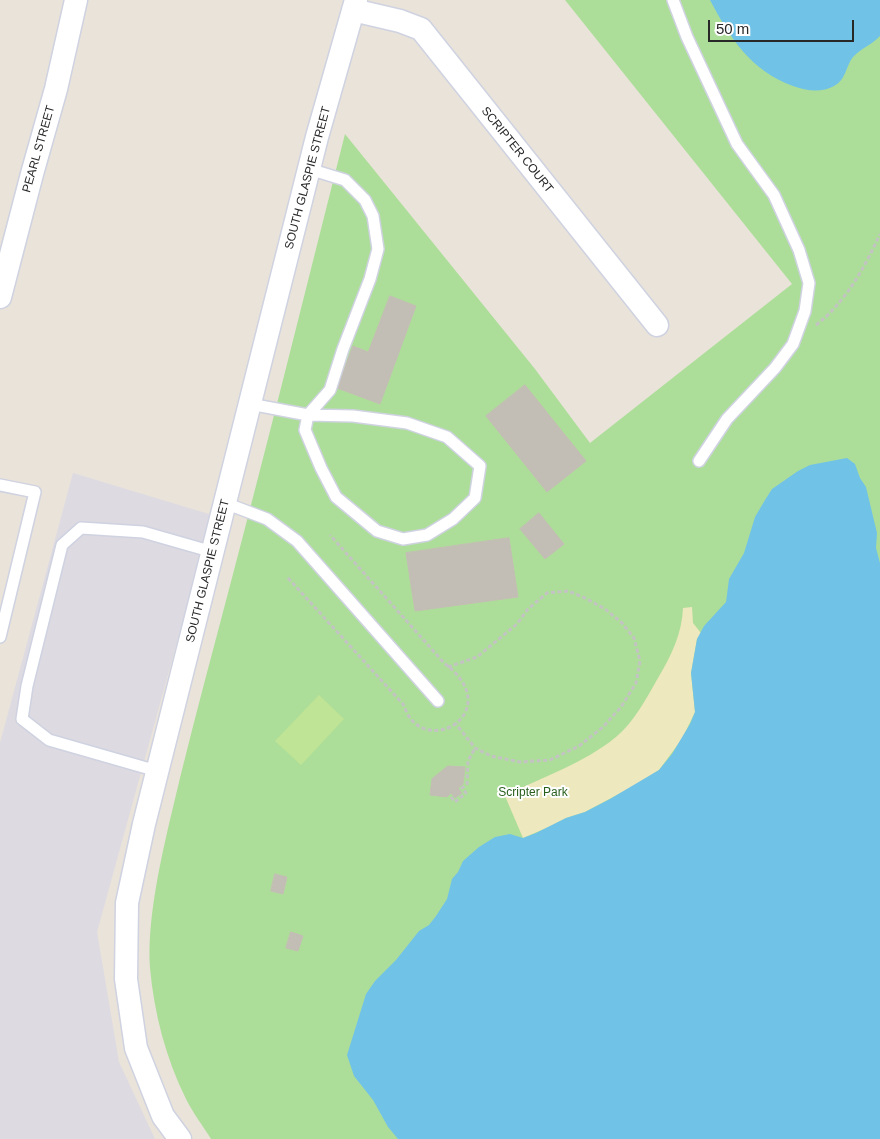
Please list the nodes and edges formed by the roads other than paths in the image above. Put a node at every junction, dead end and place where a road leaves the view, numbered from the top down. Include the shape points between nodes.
1 (76, 0) edge
2 (673, 0) edge
3 (355, 5) edge
4 (309, 169) junction
5 (0, 297) edge
6 (657, 325) dead end
7 (250, 404) junction
8 (308, 415) junction
9 (699, 461) dead end
10 (0, 485) edge
11 (225, 502) junction
12 (213, 552) junction
13 (0, 637) edge
14 (438, 701) dead end
15 (158, 770) junction
16 (180, 1139) edge

1 - 5 street, PEARL STREET via 56,89
2 - 9 lane via 737,144 774,195 799,250 809,283 806,311 793,344 727,419
3 - 4 street, SOUTH GLASPIE STREET
3 - 6 street, SCRIPTER COURT via 421,29
4 - 7 street, SOUTH GLASPIE STREET
4 - 8 lane via 345,180 365,200 373,216 378,249 330,390
7 - 8 lane
7 - 11 street, SOUTH GLASPIE STREET
8 - 8 lane via 353,416 407,423 447,437 480,466 475,498 453,520 427,535 403,539 377,530 336,497 305,430
10 - 13 lane via 35,492
11 - 12 street, SOUTH GLASPIE STREET
11 - 14 lane via 267,519 297,541
12 - 15 street, SOUTH GLASPIE STREET
12 - 15 lane via 143,532 81,528 62,545 27,686 22,719 49,740
15 - 16 street, SOUTH GLASPIE STREET via 127,903 126,979 136,1048 164,1116

